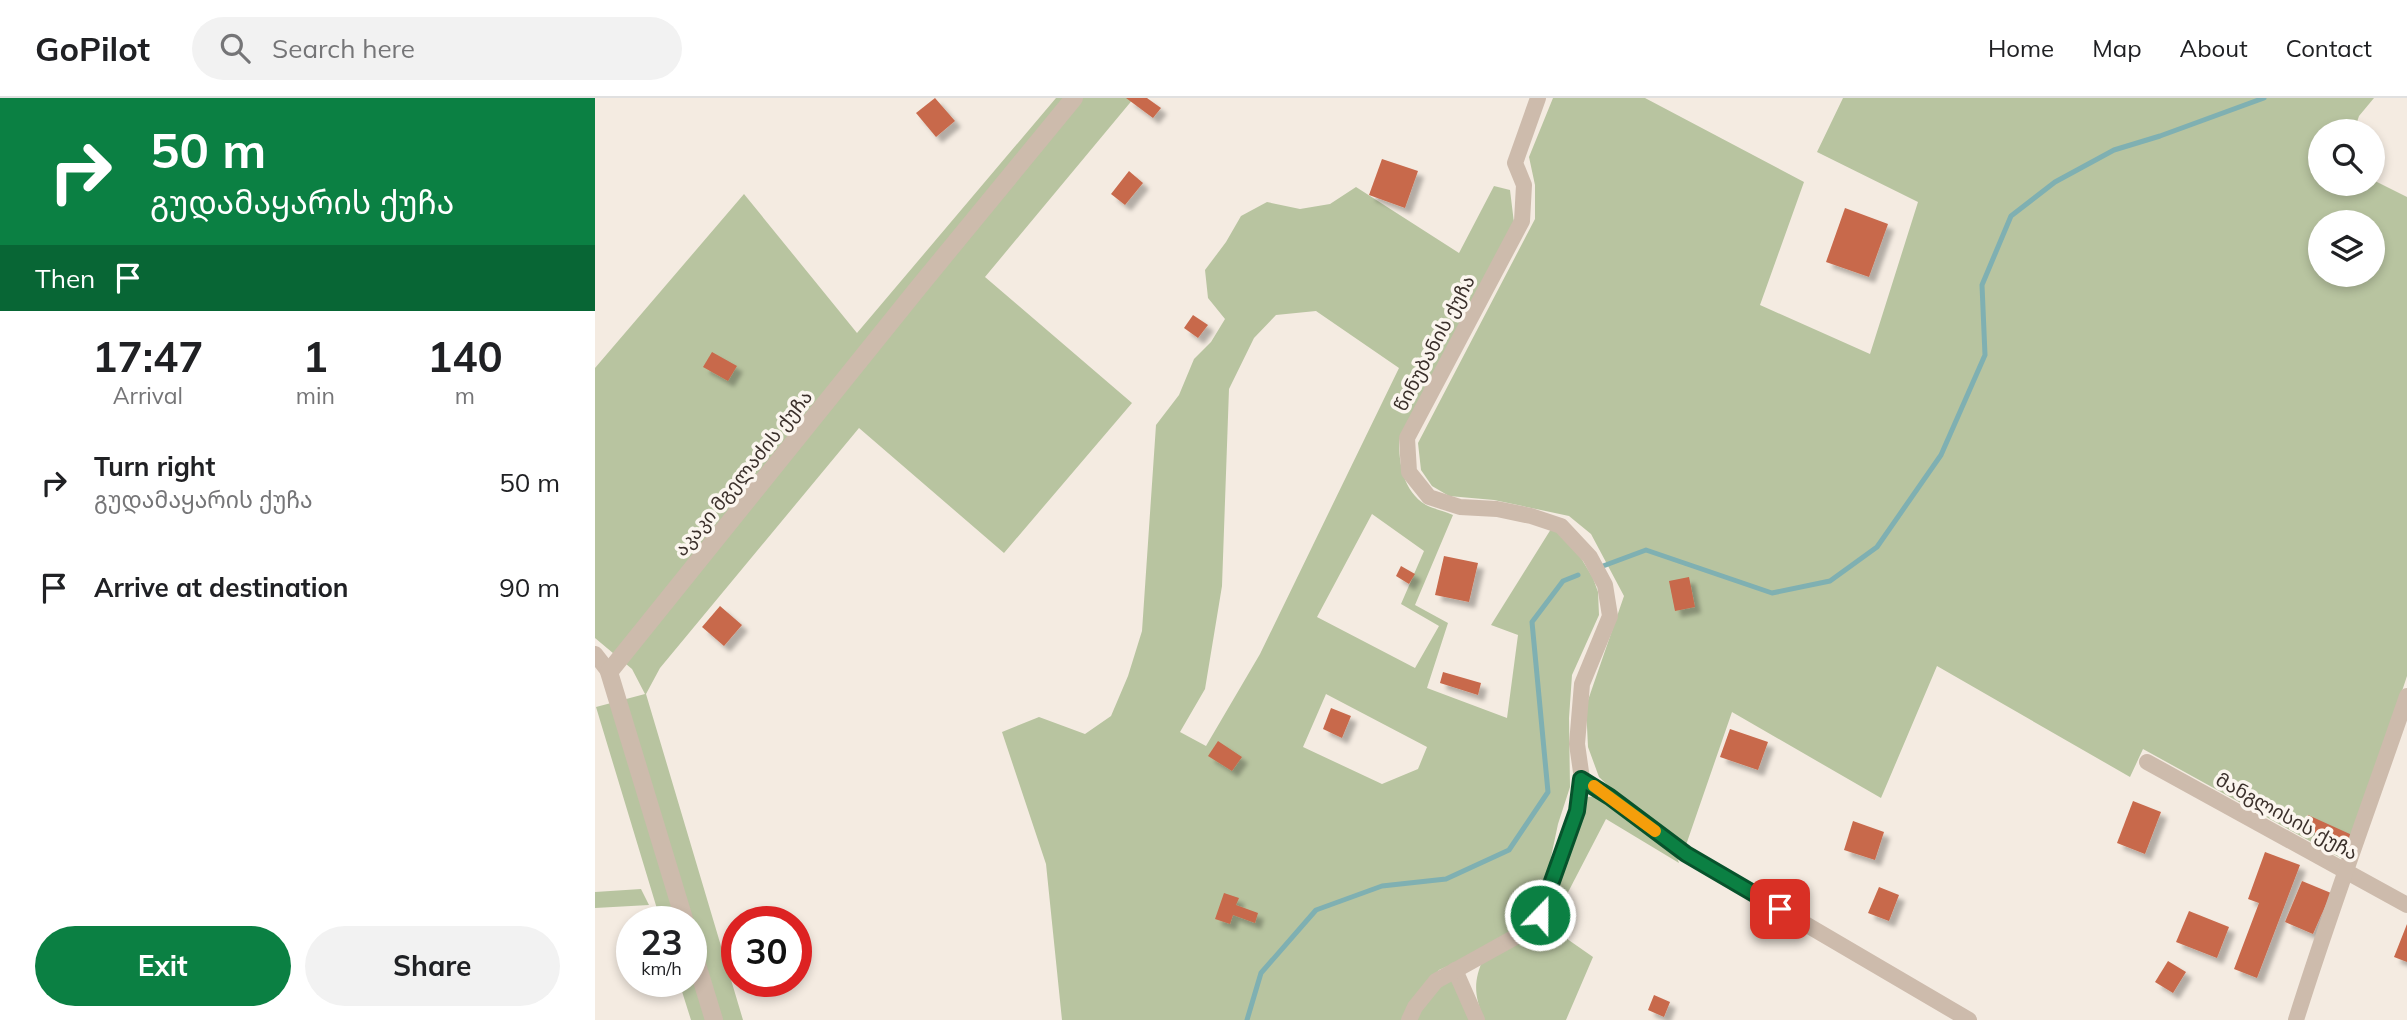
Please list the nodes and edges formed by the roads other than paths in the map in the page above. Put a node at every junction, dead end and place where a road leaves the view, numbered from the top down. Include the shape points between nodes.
1 (1074, 98) edge
2 (1538, 98) edge
3 (595, 654) edge
4 (609, 672) junction
5 (2407, 695) edge
6 (2147, 762) dead end
7 (1581, 779) junction
8 (2346, 874) junction
9 (2407, 905) edge
10 (680, 906) edge
11 (1455, 970) junction
12 (707, 997) edge
13 (714, 1020) edge
14 (1409, 1020) edge
15 (1477, 1020) edge
16 (1969, 1020) edge
17 (2296, 1020) edge

1 - 4 street, აკაკი მგელაძის ქუჩა
2 - 7 street, წინუბანის ქუჩა via 1515,163 1524,185 1522,221 1407,439 1409,472 1429,497 1561,526 1590,557 1605,586 1610,616 1582,684 1577,744
3 - 4 street
4 - 10 street
5 - 8 street
6 - 8 street, მანგლისის ქუჩა
7 - 11 street, წინუბანის ქუჩა via 1577,811 1540,915 1526,931
7 - 16 street via 1686,854
8 - 9 street, მანგლისის ქუჩა
8 - 17 street
11 - 14 street, წინუბანის ქუჩა via 1436,981
11 - 15 street
12 - 13 street

